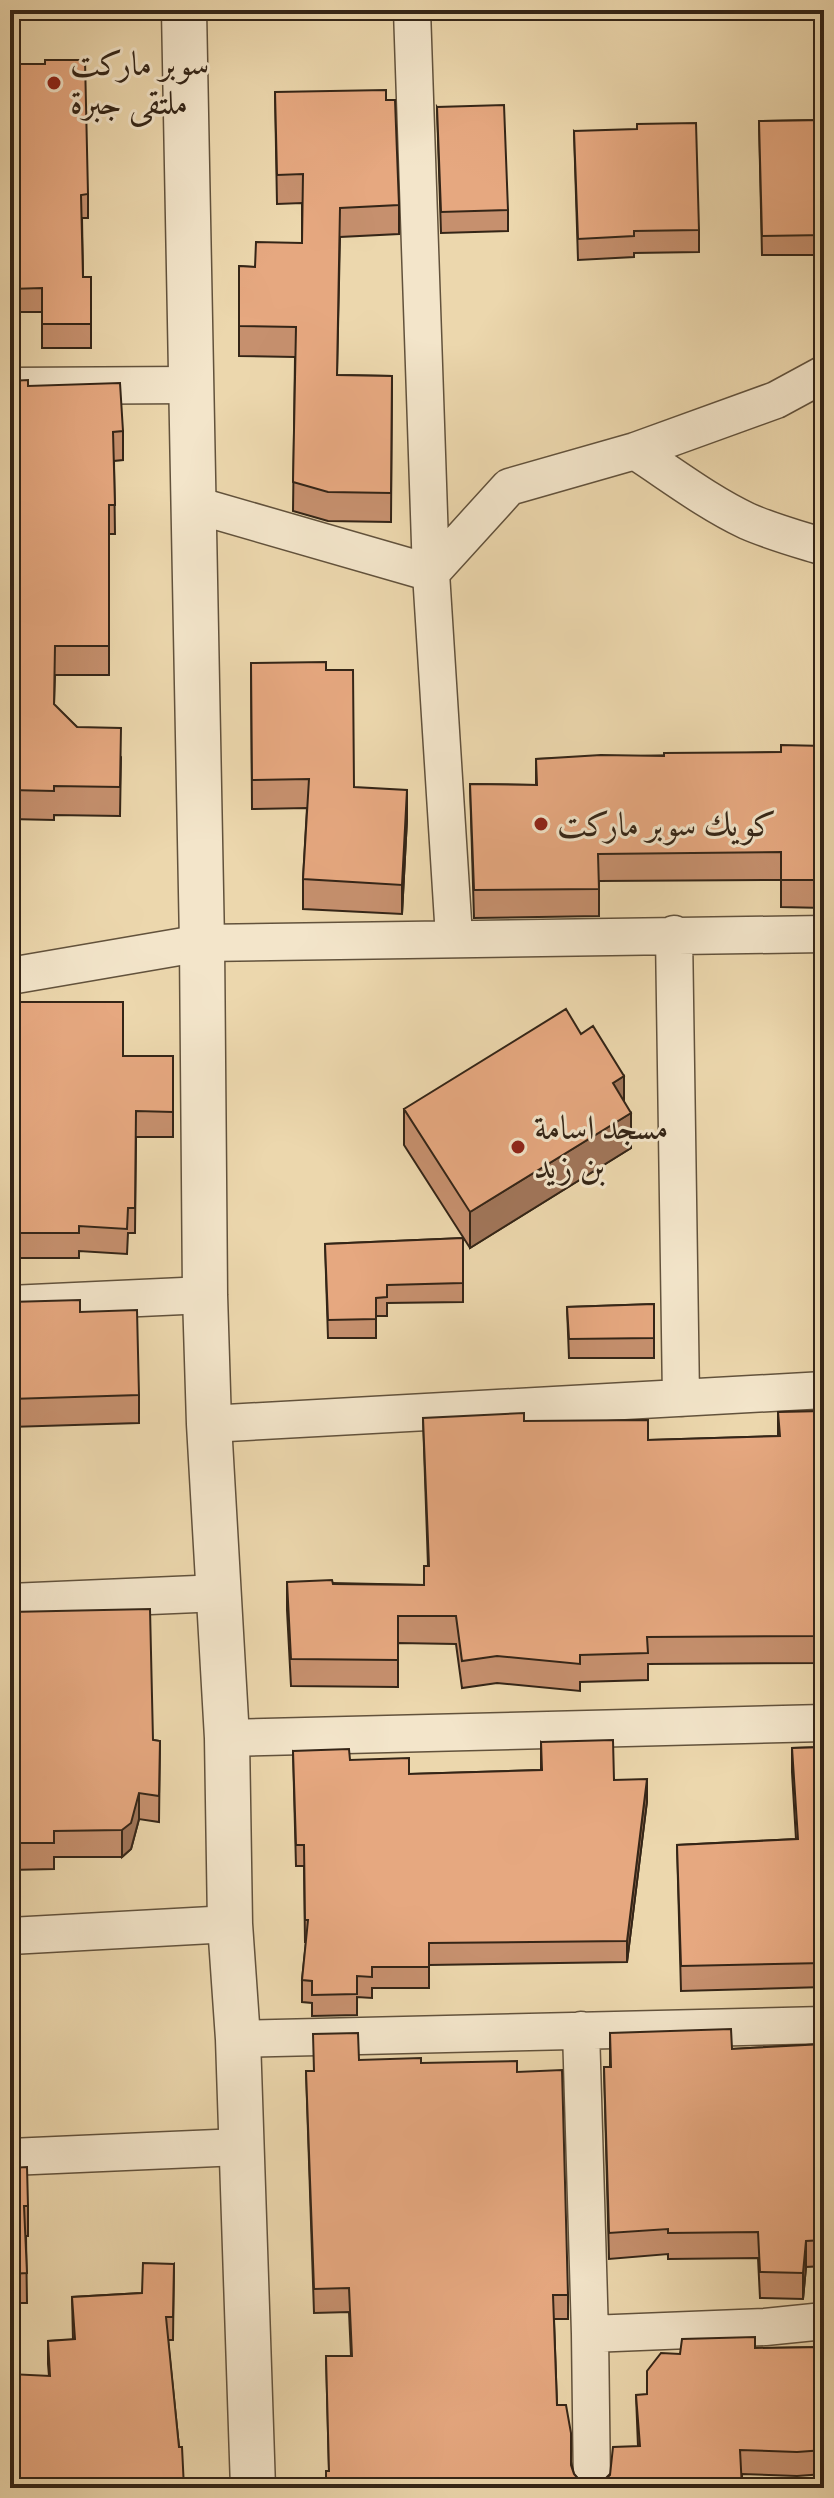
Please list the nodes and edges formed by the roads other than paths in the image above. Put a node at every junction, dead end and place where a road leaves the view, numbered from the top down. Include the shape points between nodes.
1 (184, 10) edge
2 (412, 10) edge
3 (824, 374) edge
4 (192, 385) junction
5 (10, 386) edge
6 (635, 451) junction
7 (192, 504) junction
8 (824, 547) edge
9 (431, 573) junction
10 (674, 934) junction
11 (824, 934) edge
12 (454, 937) junction
13 (202, 943) junction
14 (10, 976) edge
15 (205, 1295) junction
16 (10, 1304) edge
17 (824, 1390) edge
18 (681, 1398) junction
19 (209, 1424) junction
20 (220, 1593) junction
21 (10, 1602) edge
22 (824, 1723) edge
23 (227, 1738) junction
24 (230, 1924) junction
25 (10, 1936) edge
26 (824, 2025) edge
27 (581, 2030) junction
28 (238, 2039) junction
29 (240, 2147) junction
30 (10, 2157) edge
31 (824, 2321) edge
32 (590, 2334) junction
33 (253, 2488) edge
34 (592, 2488) edge

1 - 4 street
2 - 9 street
3 - 6 street via 776,400
4 - 5 street
4 - 7 street
6 - 8 street via 718,506
6 - 9 street via 509,487
7 - 9 street
7 - 13 street
9 - 12 street
10 - 11 street
10 - 12 street
10 - 18 street
12 - 13 street
13 - 14 street
13 - 15 street
15 - 16 street
15 - 19 street
17 - 18 street
18 - 19 street
19 - 20 street
20 - 21 street
20 - 23 street
22 - 23 street
23 - 24 street
24 - 25 street
24 - 28 street
26 - 27 street
27 - 28 street
27 - 32 street
28 - 29 street
29 - 30 street
29 - 33 street
31 - 32 street
32 - 34 street

